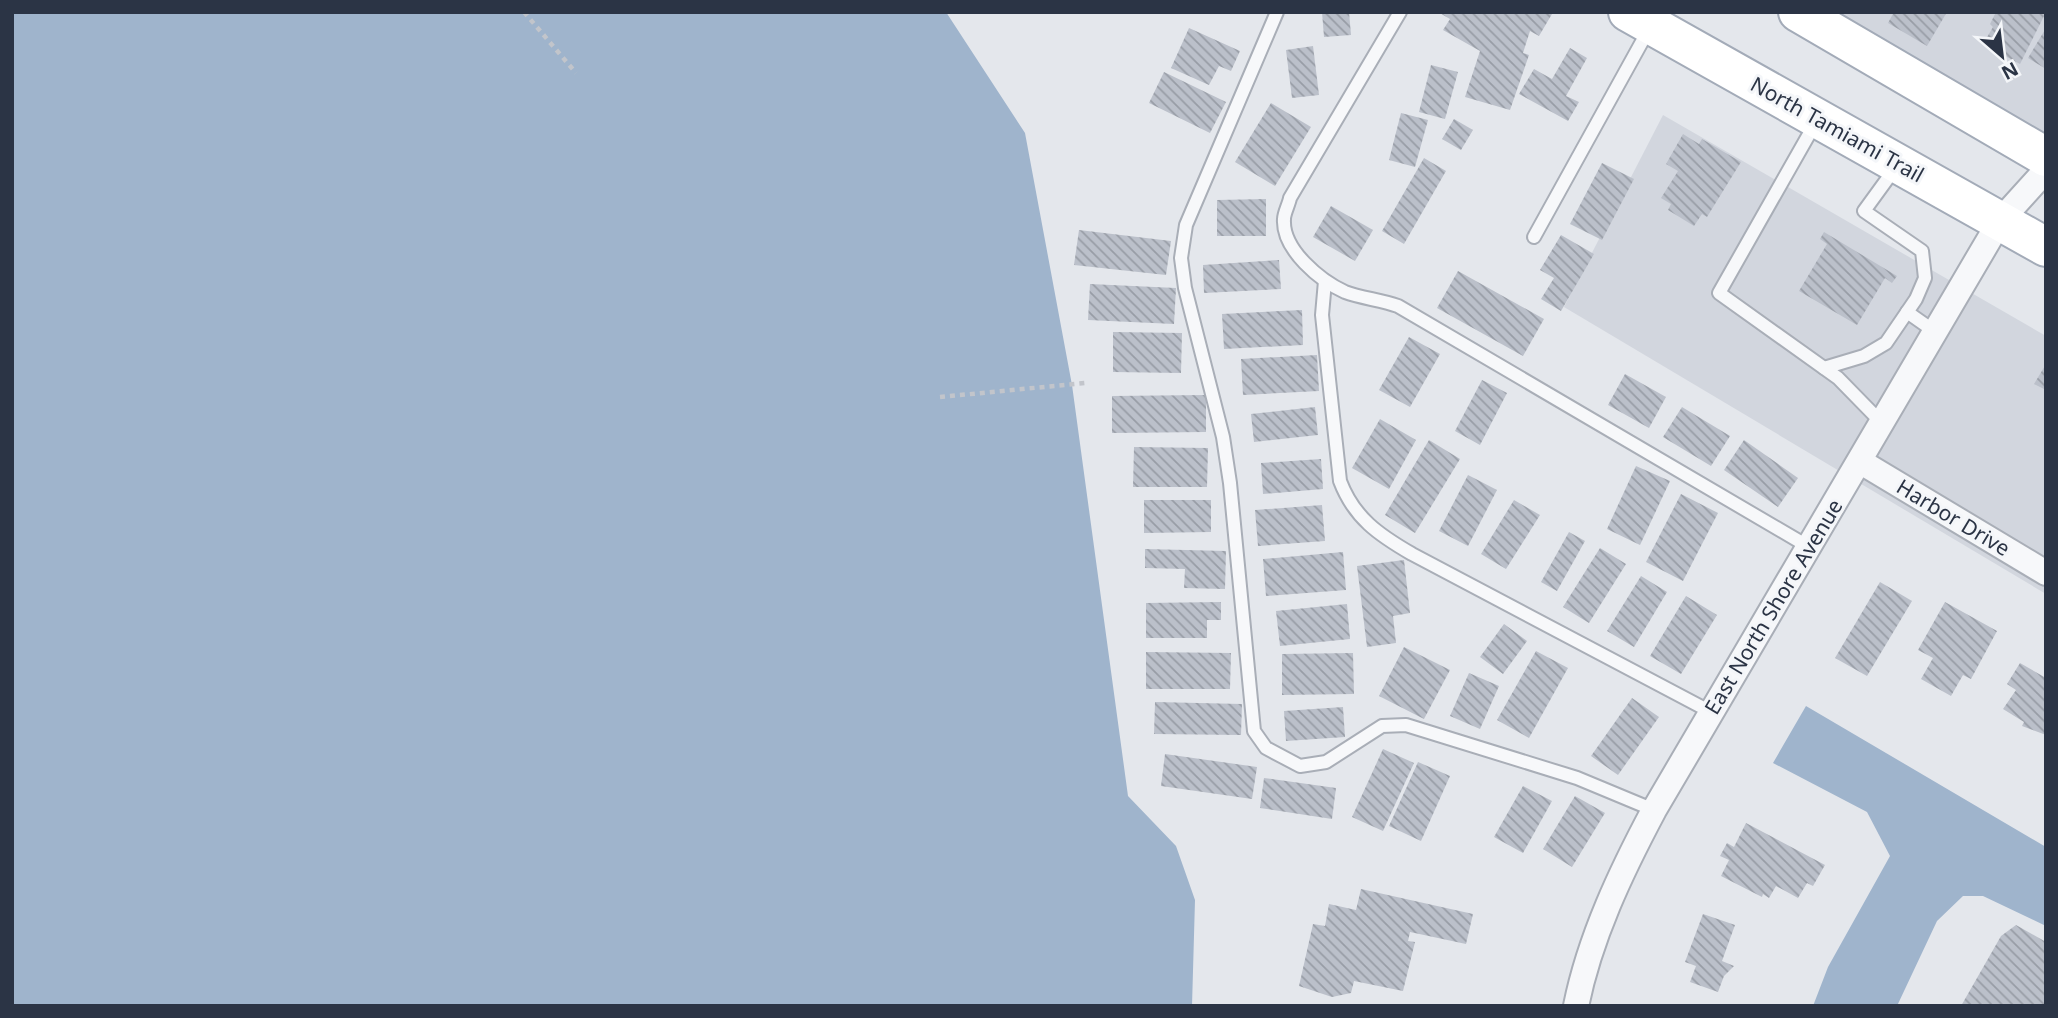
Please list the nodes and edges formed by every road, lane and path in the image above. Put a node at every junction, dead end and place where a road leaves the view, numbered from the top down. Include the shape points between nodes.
1 (524, 12) edge
2 (1277, 12) edge
3 (1400, 12) edge
4 (1798, 12) edge
5 (1639, 19) edge
6 (576, 73) dead end
7 (1818, 119) junction
8 (2046, 157) edge
9 (1898, 164) junction
10 (2046, 170) edge
11 (2000, 221) junction
12 (1534, 237) dead end
13 (2046, 247) edge
14 (1325, 281) junction
15 (1908, 312) junction
16 (1934, 331) junction
17 (1824, 368) junction
18 (1085, 383) dead end
19 (940, 397) dead end
20 (1882, 423) junction
21 (1861, 462) junction
22 (1809, 547) junction
23 (2046, 573) edge
24 (1711, 712) junction
25 (1654, 810) junction
26 (1576, 1006) edge

1 - 6 path
2 - 25 lane via 1186,226 1181,258 1227,460 1254,731 1266,748 1300,766 1326,762 1382,726 1406,725 1577,778
3 - 14 lane via 1290,198 1284,220 1297,254
4 - 8 main road
5 - 7 main road, North Tamiami Trail
5 - 12 lane
7 - 9 main road, North Tamiami Trail
7 - 17 lane via 1719,293
9 - 11 main road, North Tamiami Trail
9 - 15 lane via 1864,211 1922,251 1925,278
10 - 11 street, East North Shore Avenue
11 - 13 main road, North Tamiami Trail
11 - 16 street, East North Shore Avenue
14 - 22 lane via 1348,293 1398,306
14 - 24 lane via 1322,315 1340,481 1348,502 1362,519 1412,554
15 - 16 lane
15 - 17 lane via 1886,344
16 - 20 street, East North Shore Avenue
17 - 20 lane
18 - 19 path
20 - 21 street, East North Shore Avenue
21 - 22 street, East North Shore Avenue
21 - 23 street, Harbor Drive
22 - 24 street, East North Shore Avenue
24 - 25 street, East North Shore Avenue
25 - 26 street, East North Shore Avenue via 1599,927

